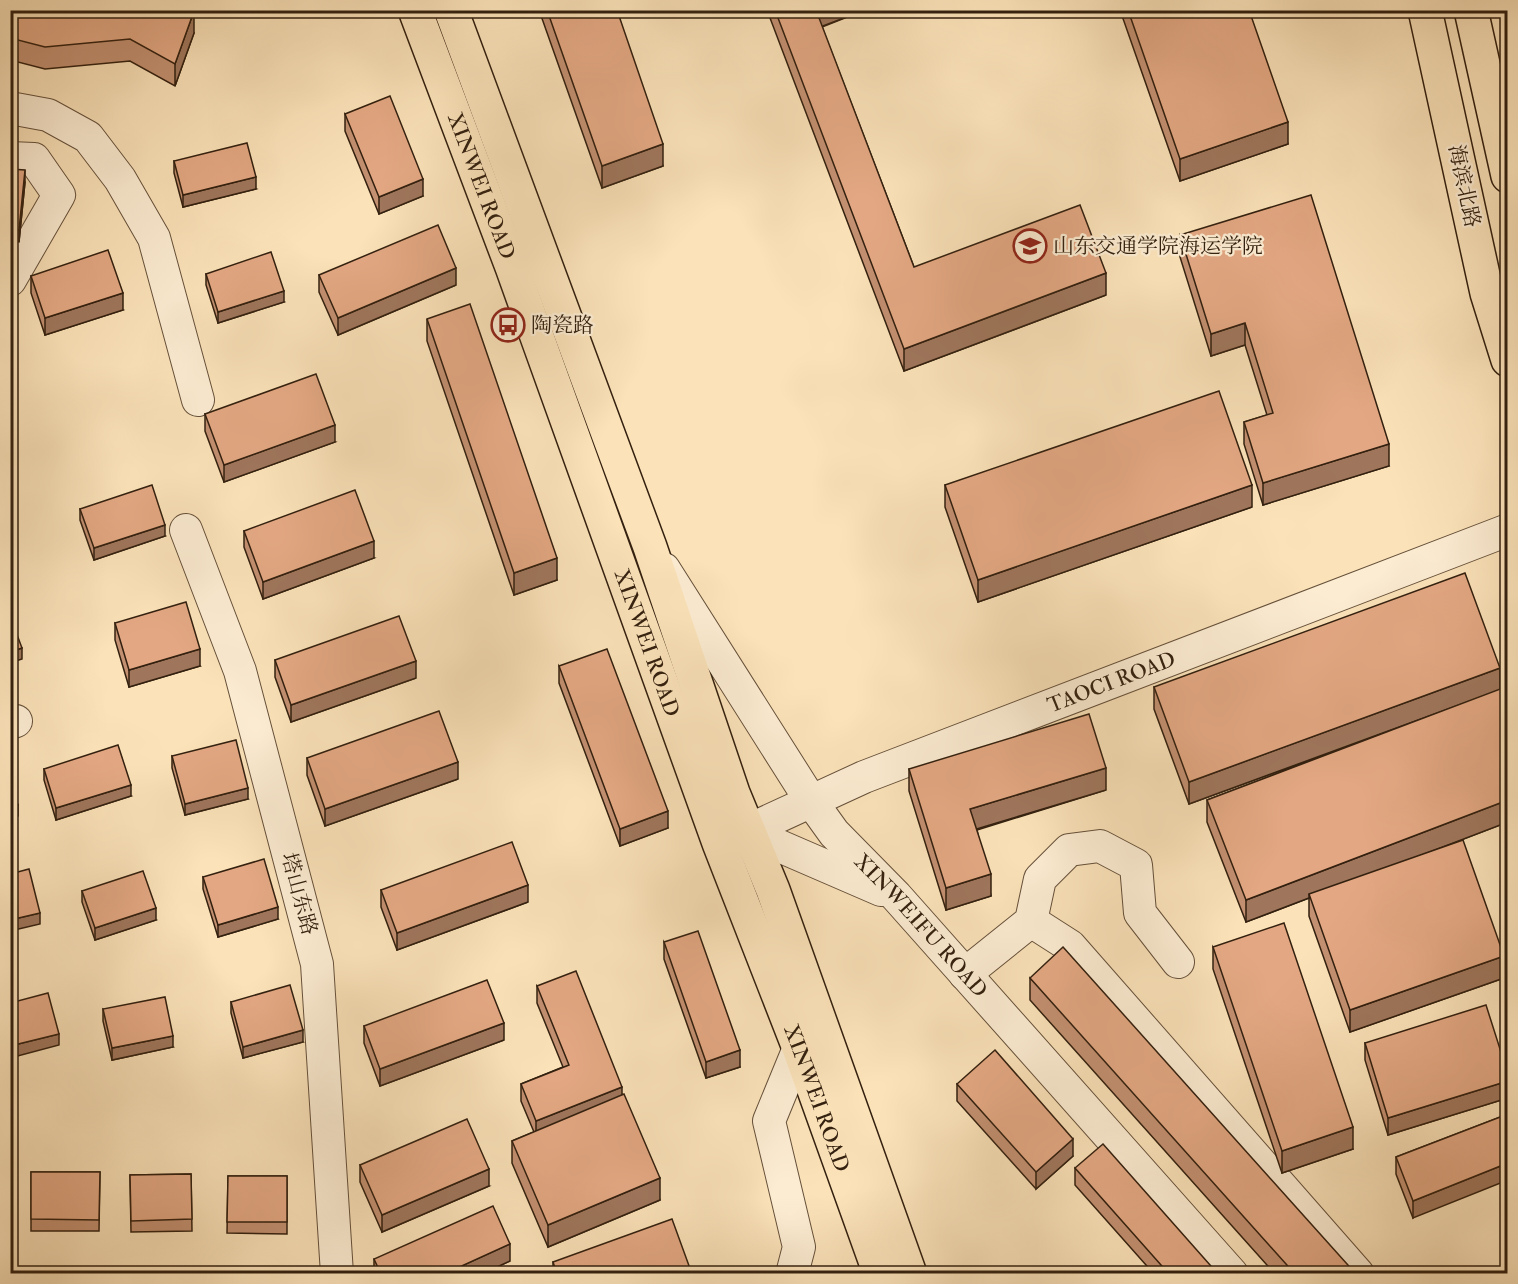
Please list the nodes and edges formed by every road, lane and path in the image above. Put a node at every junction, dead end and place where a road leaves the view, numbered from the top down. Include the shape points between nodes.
1 (415, 10) edge
2 (451, 10) edge
3 (1425, 10) edge
4 (1471, 10) edge
5 (10, 108) edge
6 (10, 158) edge
7 (1508, 176) edge
8 (10, 280) edge
9 (1508, 360) edge
10 (198, 400) dead end
11 (186, 530) dead end
12 (1508, 530) edge
13 (650, 547) junction
14 (811, 801) junction
15 (733, 837) junction
16 (896, 896) junction
17 (1031, 921) junction
18 (1178, 963) dead end
19 (965, 974) junction
20 (799, 1048) junction
21 (337, 1274) edge
22 (792, 1274) edge
23 (880, 1274) edge
24 (910, 1274) edge
25 (1232, 1274) edge
26 (1358, 1274) edge

1 - 15 main road, XINWEI ROAD
2 - 13 main road, XINWEI ROAD
3 - 9 main road, 海滨北路 via 1487,293
4 - 7 main road
5 - 10 street via 48,116 88,137 120,180 154,238
6 - 8 street via 34,159 59,195
11 - 21 street, 塔山东路 via 240,671 317,964
12 - 14 street, TAOCI ROAD
13 - 14 street, XINWEIFU ROAD
13 - 15 main road, XINWEI ROAD
14 - 15 street, TAOCI ROAD
14 - 16 street, XINWEIFU ROAD via 834,833
15 - 16 street
15 - 20 main road, XINWEI ROAD
15 - 24 main road, XINWEI ROAD via 773,890
16 - 19 street, XINWEIFU ROAD
17 - 18 street via 1040,879 1069,850 1100,846 1136,865 1140,913
17 - 19 street
17 - 26 street via 1070,946
19 - 25 street, XINWEIFU ROAD
20 - 22 street via 769,1121 799,1247
20 - 23 main road, XINWEI ROAD

